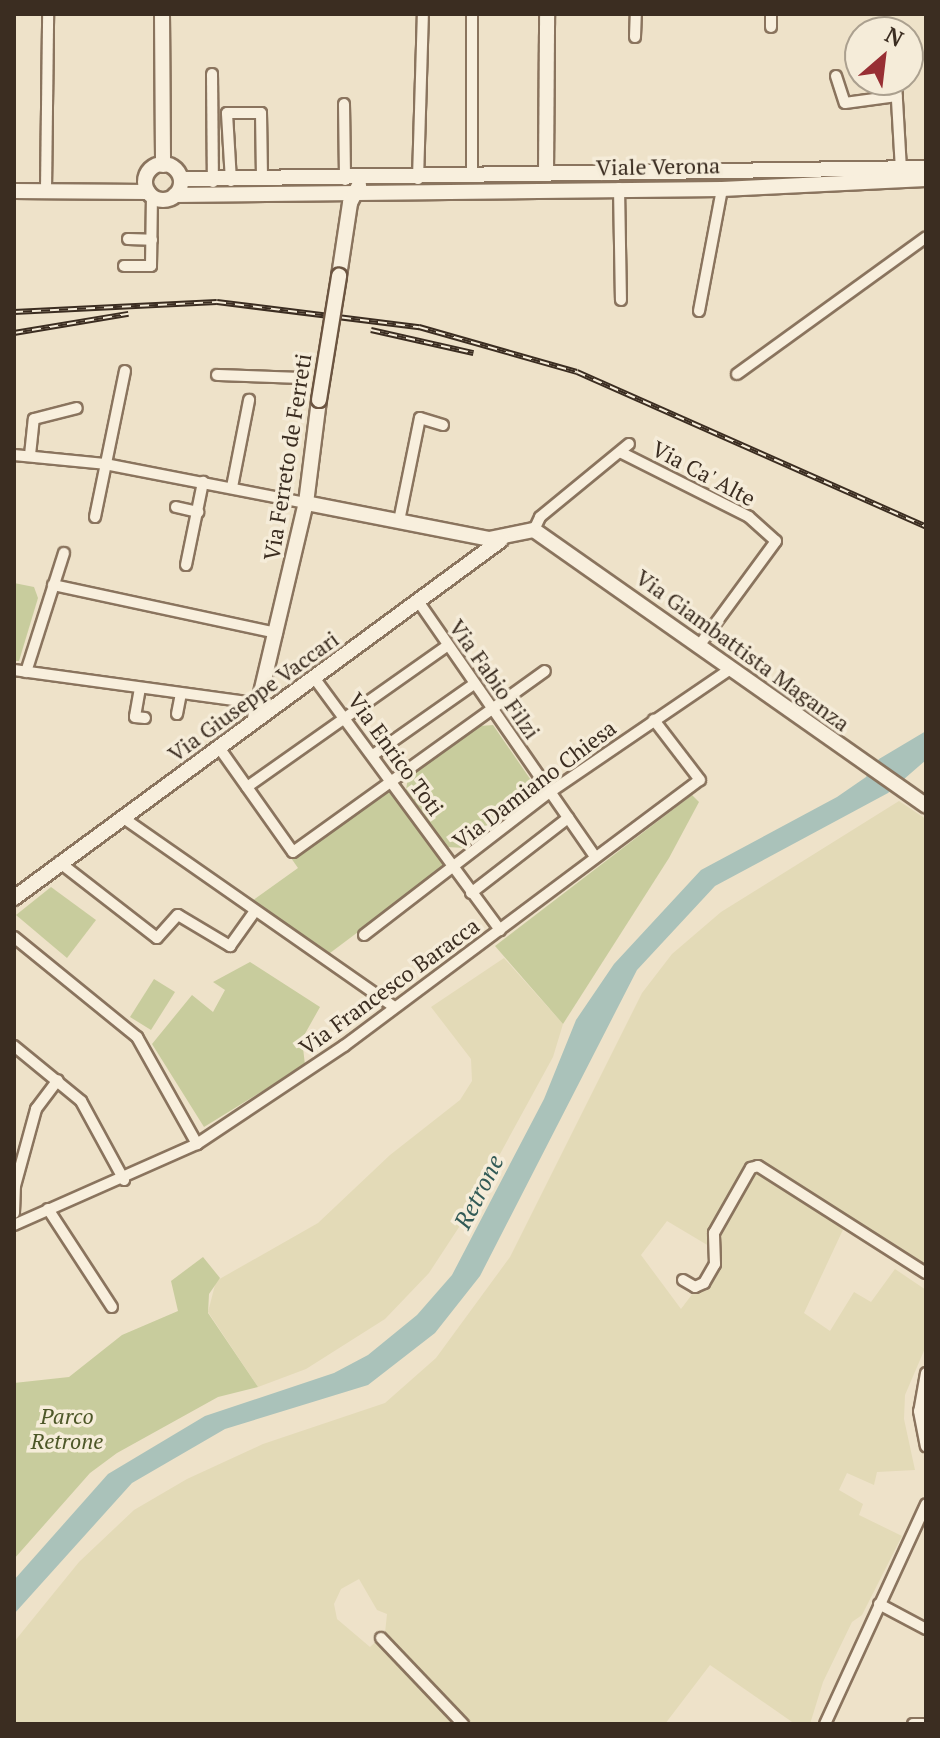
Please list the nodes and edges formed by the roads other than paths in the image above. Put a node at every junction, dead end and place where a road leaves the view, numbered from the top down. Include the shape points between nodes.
1 (48, 14) edge
2 (162, 14) edge
3 (423, 14) edge
4 (472, 14) edge
5 (547, 14) edge
6 (636, 14) edge
7 (771, 14) edge
8 (771, 27) dead end
9 (635, 37) dead end
10 (212, 74) dead end
11 (836, 76) dead end
12 (897, 96) joint
13 (344, 104) dead end
14 (163, 165) junction
15 (926, 168) edge
16 (901, 169) junction
17 (546, 174) junction
18 (472, 177) junction
19 (181, 179) junction
20 (418, 179) junction
21 (926, 179) edge
22 (262, 180) junction
23 (231, 181) junction
24 (213, 182) junction
25 (350, 185) junction
26 (390, 186) junction
27 (619, 188) junction
28 (722, 189) junction
29 (46, 190) junction
30 (149, 190) junction
31 (14, 191) edge
32 (175, 195) junction
33 (306, 195) junction
34 (347, 225) junction
35 (926, 237) edge
36 (128, 239) dead end
37 (152, 240) junction
38 (124, 266) dead end
39 (621, 300) dead end
40 (699, 311) dead end
41 (125, 371) dead end
42 (737, 374) dead end
43 (217, 375) dead end
44 (303, 378) dead end
45 (249, 400) dead end
46 (77, 408) dead end
47 (443, 425) dead end
48 (14, 455) edge
49 (30, 455) junction
50 (105, 464) junction
51 (203, 482) junction
52 (232, 487) junction
53 (306, 503) junction
54 (176, 507) dead end
55 (198, 512) junction
56 (95, 517) dead end
57 (399, 521) junction
58 (534, 530) junction
59 (464, 535) junction
60 (504, 537) junction
61 (64, 553) dead end
62 (476, 556) junction
63 (186, 565) dead end
64 (53, 585) junction
65 (418, 601) junction
66 (277, 633) junction
67 (447, 646) junction
68 (699, 646) junction
69 (730, 669) junction
70 (20, 671) edge
71 (545, 671) dead end
72 (315, 679) junction
73 (474, 684) junction
74 (140, 688) junction
75 (181, 693) junction
76 (268, 703) junction
77 (491, 710) junction
78 (177, 714) dead end
79 (344, 716) junction
80 (145, 718) dead end
81 (654, 720) junction
82 (253, 722) joint
83 (220, 749) junction
84 (373, 755) junction
85 (391, 781) junction
86 (247, 787) junction
87 (550, 792) junction
88 (926, 806) edge
89 (122, 817) junction
90 (568, 818) junction
91 (595, 857) junction
92 (56, 864) junction
93 (454, 868) junction
94 (471, 893) junction
95 (14, 898) edge
96 (255, 911) junction
97 (500, 930) junction
98 (364, 935) dead end
99 (14, 937) edge
100 (393, 1006) junction
101 (14, 1046) edge
102 (58, 1080) junction
103 (197, 1144) junction
104 (124, 1180) junction
105 (48, 1209) junction
106 (14, 1213) edge
107 (14, 1225) edge
108 (926, 1273) edge
109 (683, 1280) dead end
110 (112, 1307) dead end
111 (926, 1373) edge
112 (926, 1446) edge
113 (926, 1504) edge
114 (879, 1604) junction
115 (926, 1629) edge
116 (381, 1638) dead end
117 (463, 1724) edge
118 (825, 1724) edge
119 (913, 1724) edge
120 (923, 1724) edge

1 - 29 street
2 - 14 main road
3 - 20 street
4 - 18 street
5 - 17 main road
6 - 9 street
7 - 8 street
10 - 24 street
11 - 12 street via 845,103
12 - 16 street
13 - 25 street
14 - 19 main road via 175,169
14 - 30 main road via 152,169
15 - 16 main road, Viale Verona
16 - 17 main road, Viale Verona
17 - 18 main road, Viale Verona
18 - 20 main road, Viale Verona
19 - 24 main road
19 - 32 main road
20 - 26 main road, Viale Verona
21 - 28 main road, Viale Verona
22 - 23 main road
22 - 23 street via 261,113 227,113
22 - 25 main road
23 - 24 main road
25 - 26 main road
25 - 33 main road
25 - 34 main road, Via Ferreto de Ferreti
26 - 27 main road, Viale Verona
26 - 34 main road, Viale Verona via 362,201
27 - 28 main road, Viale Verona
27 - 39 street
28 - 40 street
29 - 30 main road
29 - 31 main road
30 - 32 main road via 166,200
30 - 37 street
32 - 33 main road
33 - 34 main road via 341,200
34 - 53 main road, Via Ferreto de Ferreti, bridge
35 - 42 street
36 - 37 street
37 - 38 street via 151,266
41 - 50 street
43 - 44 street
45 - 52 street
46 - 49 street via 34,419
47 - 57 street via 420,418
48 - 49 street
49 - 50 street
50 - 51 street
50 - 56 street
51 - 52 street
51 - 55 street
52 - 53 street
53 - 57 main road
53 - 66 main road, Via Ferreto de Ferreti
54 - 55 street
55 - 63 street
57 - 59 main road
58 - 60 main road
58 - 68 main road, Via Giambattista Maganza
58 - 68 street, Via Ca' Alte via 540,517 626,448 749,517 776,541
59 - 60 main road
59 - 62 main road
60 - 62 main road, Via Giuseppe Vaccari
61 - 64 street
62 - 65 main road, Via Giuseppe Vaccari
64 - 66 street
64 - 70 street
65 - 67 street, Via Fabio Filzi
65 - 72 main road, Via Giuseppe Vaccari
66 - 76 main road, Via Ferreto de Ferreti
67 - 73 street, Via Fabio Filzi
67 - 79 street
68 - 69 main road, Via Giambattista Maganza
69 - 81 street, Via Damiano Chiesa
69 - 88 main road, Via Giambattista Maganza
70 - 74 street
71 - 77 street
72 - 76 main road, Via Giuseppe Vaccari
72 - 79 street, Via Enrico Toti
73 - 77 street, Via Fabio Filzi
73 - 84 street
74 - 75 street
74 - 80 street via 135,717
75 - 76 street
75 - 78 street
76 - 82 main road, Via Ferreto de Ferreti
77 - 85 street
77 - 87 street, Via Fabio Filzi
79 - 84 street, Via Enrico Toti
79 - 86 street
81 - 87 street, Via Damiano Chiesa
81 - 91 street, Via Francesco Baracca via 700,780
82 - 83 main road, Via Giuseppe Vaccari
83 - 86 street
83 - 89 main road, Via Giuseppe Vaccari
84 - 85 street, Via Enrico Toti
85 - 86 street via 293,852
85 - 93 street, Via Enrico Toti
87 - 90 street, Via Fabio Filzi
87 - 93 street, Via Damiano Chiesa
89 - 92 main road, Via Giuseppe Vaccari
89 - 96 street
90 - 91 street, Via Fabio Filzi
90 - 94 street
91 - 97 street, Via Francesco Baracca
92 - 95 main road, Via Giuseppe Vaccari
92 - 96 street via 157,938 178,915 230,946
93 - 94 street, Via Enrico Toti
93 - 98 street, Via Damiano Chiesa
94 - 97 street, Via Enrico Toti
96 - 100 street
97 - 100 street, Via Francesco Baracca
99 - 103 street via 137,1037
100 - 103 street, Via Francesco Baracca via 344,1046
101 - 102 street
102 - 104 street via 81,1101
102 - 106 street via 36,1109 15,1186
103 - 104 street, Via Francesco Baracca
104 - 105 street, Via Francesco Baracca
105 - 107 street, Via Francesco Baracca
105 - 110 street
108 - 109 street via 758,1166 751,1168 714,1233 715,1264 704,1283 695,1287
111 - 112 street via 919,1411
113 - 114 street
114 - 115 street
114 - 118 street
116 - 117 street
119 - 120 street

